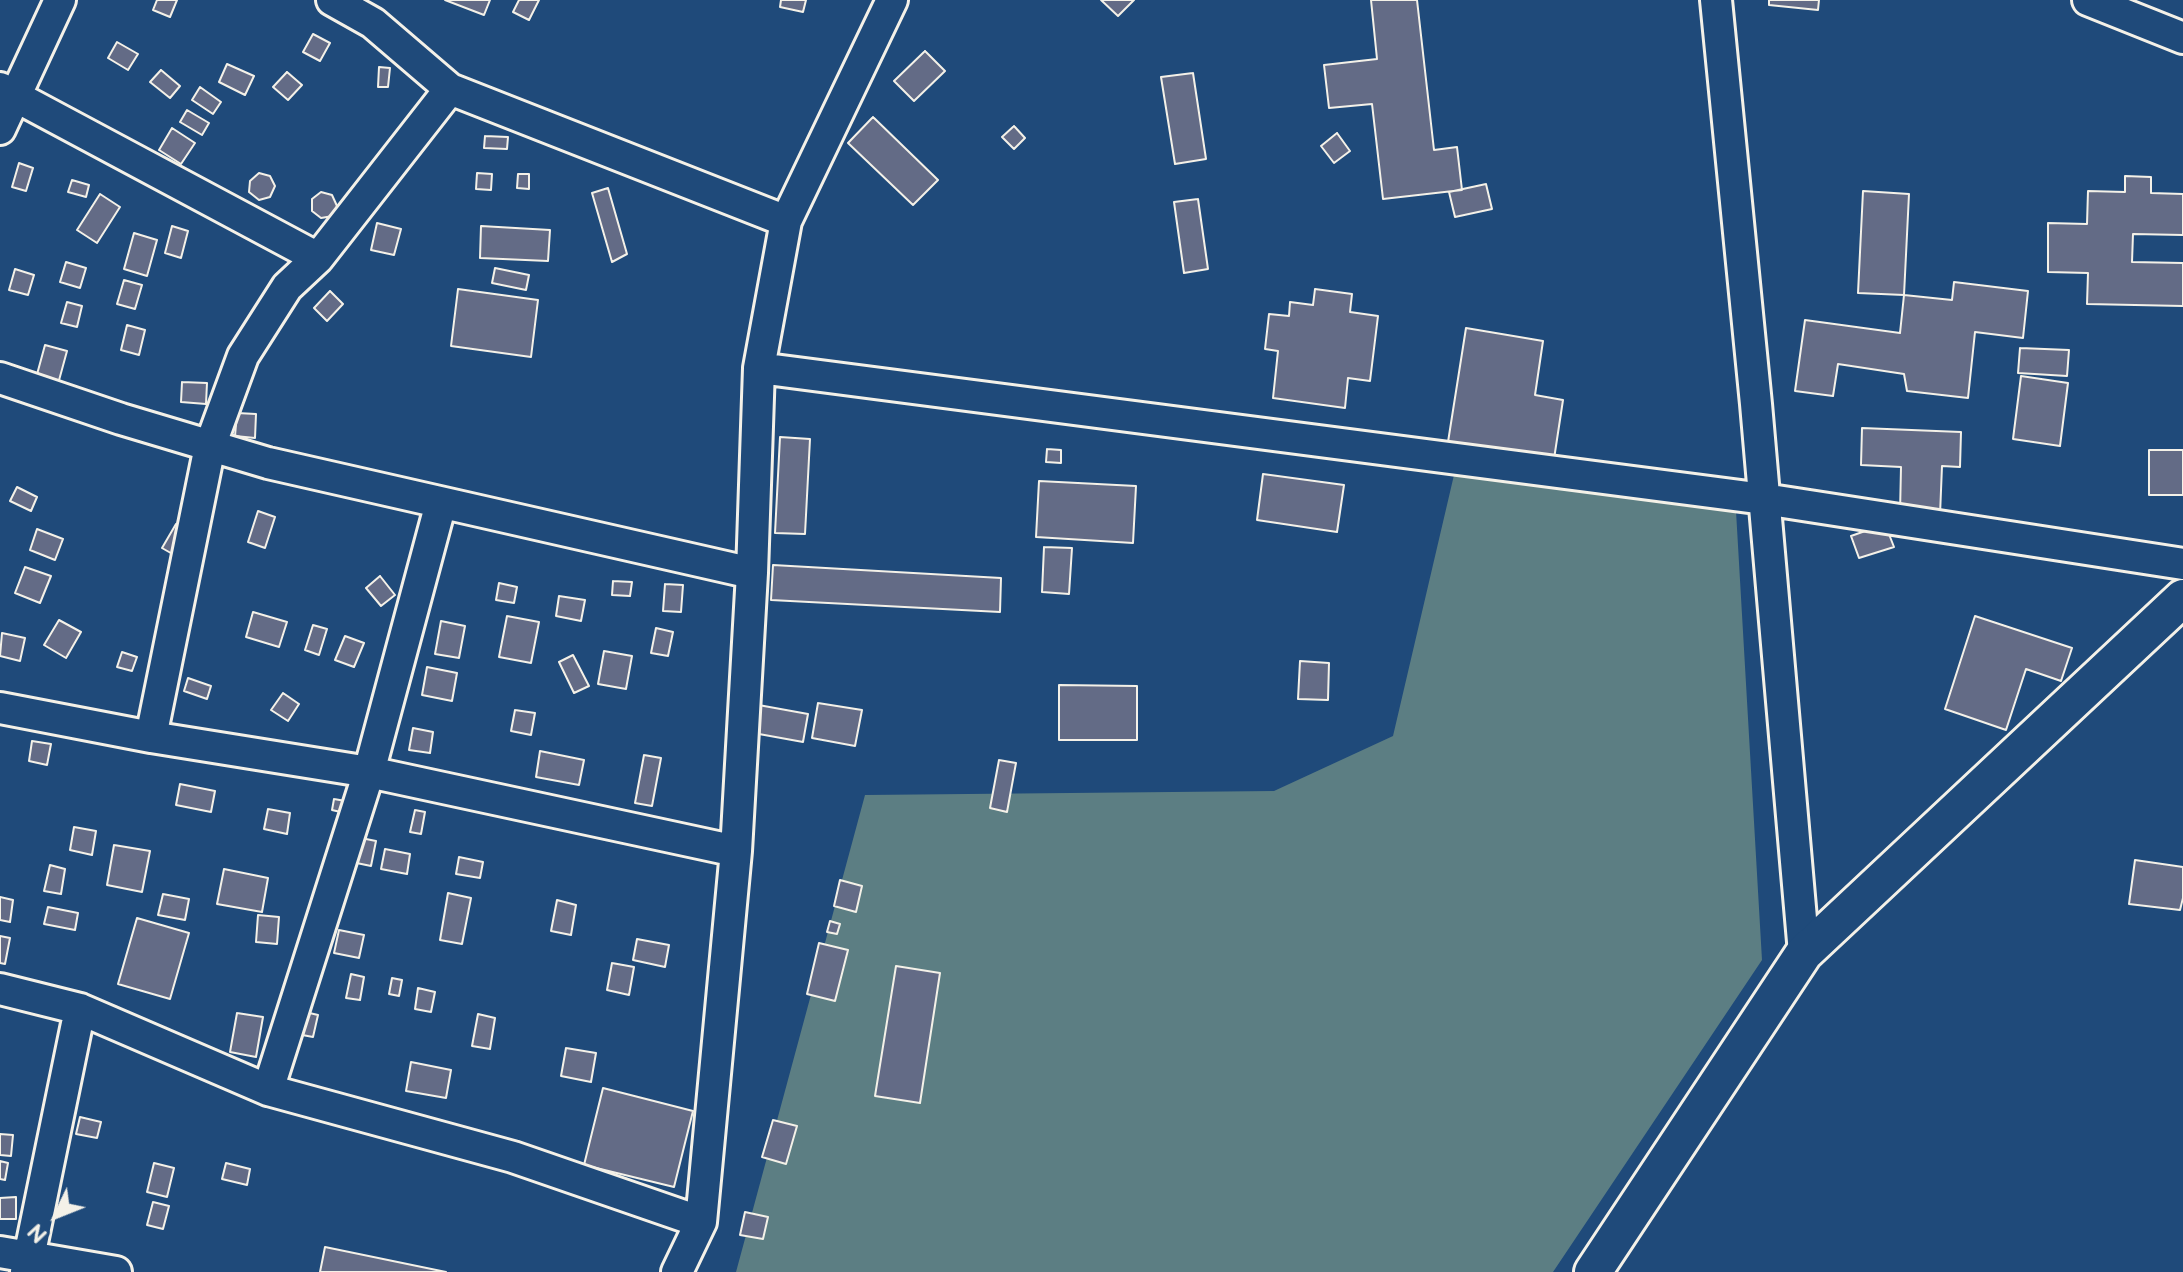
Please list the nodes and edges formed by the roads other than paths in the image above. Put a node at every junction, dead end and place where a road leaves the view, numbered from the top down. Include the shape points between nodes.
1 (60, 0) edge
2 (332, 0) edge
3 (892, 0) edge
4 (1716, 0) edge
5 (2088, 0) edge
6 (380, 11) edge
7 (2183, 38) edge
8 (450, 89) junction
9 (8, 92) edge
10 (0, 129) edge
11 (786, 221) junction
12 (318, 258) junction
13 (759, 368) junction
14 (0, 378) edge
15 (210, 446) junction
16 (1764, 499) junction
17 (441, 503) junction
18 (2183, 564) edge
19 (752, 573) junction
20 (2183, 598) edge
21 (0, 708) edge
22 (151, 737) junction
23 (369, 772) junction
24 (736, 851) junction
25 (1804, 953) junction
26 (0, 989) edge
27 (80, 1009) junction
28 (268, 1090) junction
29 (701, 1222) junction
30 (0, 1252) edge
31 (28, 1265) edge
32 (116, 1272) edge
33 (677, 1272) edge
34 (1593, 1272) edge

1 - 9 street
2 - 6 street
3 - 11 street
4 - 16 street
5 - 7 street
6 - 8 street
8 - 11 street
8 - 12 street
9 - 10 street
9 - 12 street
11 - 13 street
12 - 15 street via 287,287 243,356
13 - 16 street
13 - 19 street
14 - 15 street
15 - 17 street
15 - 22 street
16 - 18 street
16 - 25 street
17 - 19 street
17 - 23 street
19 - 24 street
20 - 25 street
21 - 22 street
22 - 23 street
23 - 24 street
23 - 28 street
24 - 29 street
25 - 34 street
26 - 27 street
27 - 28 street
27 - 31 street
28 - 29 street via 513,1157
29 - 33 street
30 - 31 street
31 - 32 street

